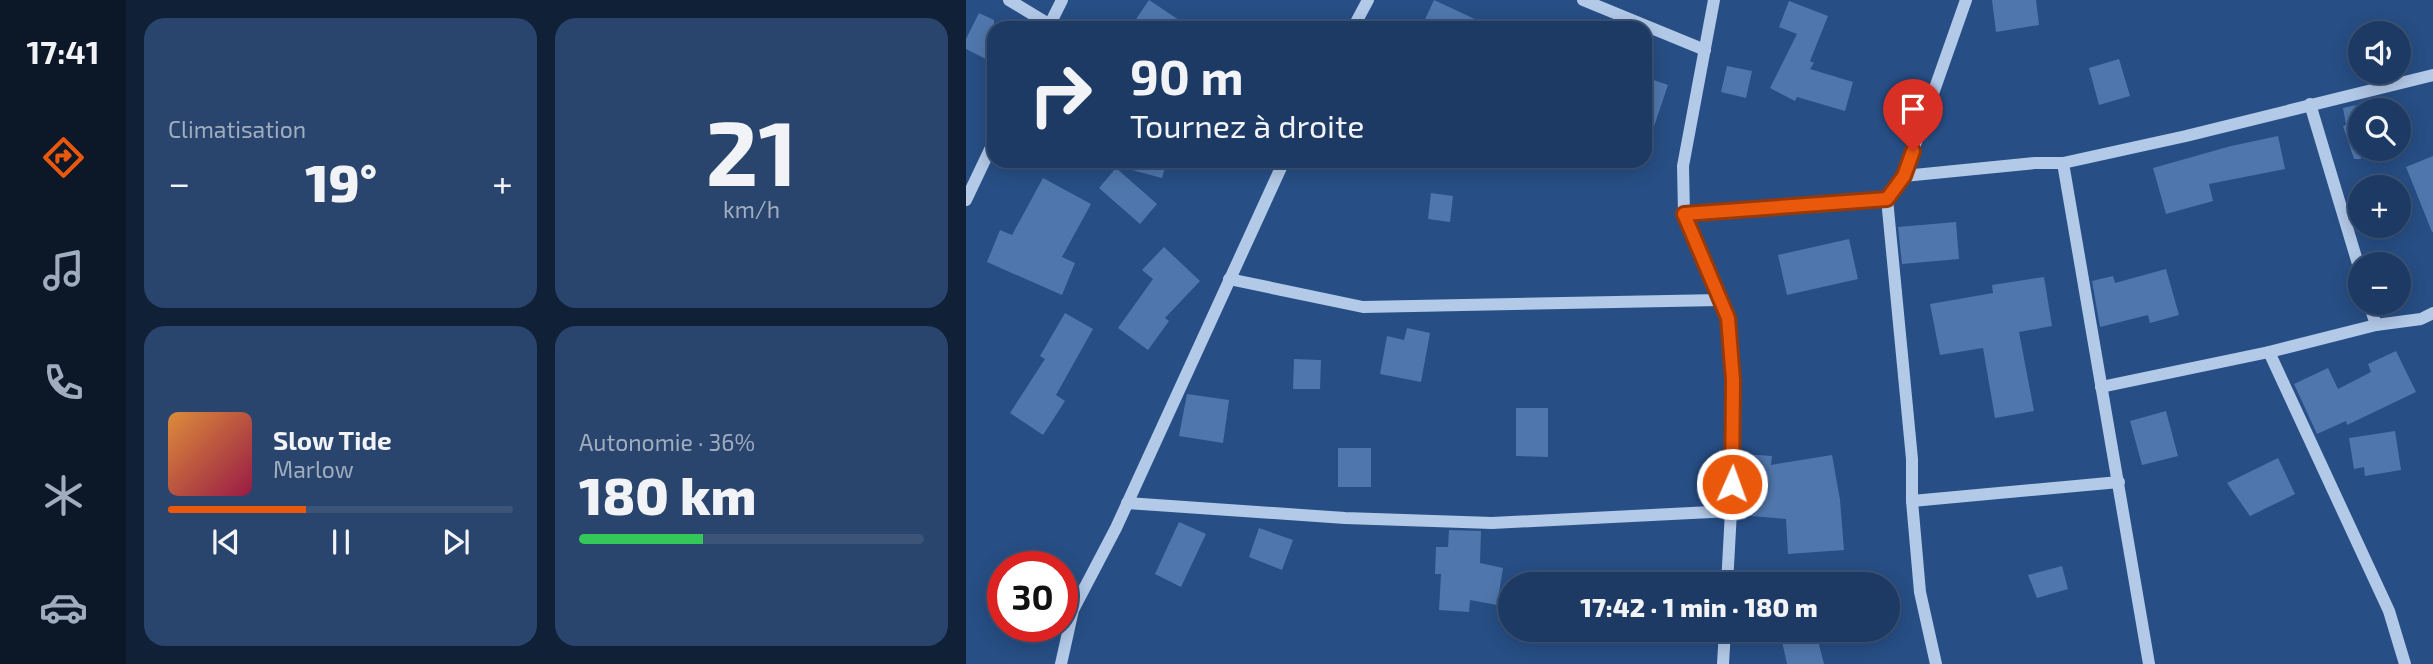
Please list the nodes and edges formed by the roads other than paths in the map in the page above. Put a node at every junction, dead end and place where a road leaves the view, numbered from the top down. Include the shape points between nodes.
1 (1009, 0) edge
2 (1062, 0) edge
3 (1368, 0) edge
4 (1583, 0) edge
5 (1714, 0) edge
6 (1966, 0) edge
7 (1042, 21) edge
8 (1053, 21) edge
9 (1357, 21) edge
10 (1634, 21) edge
11 (1652, 28) edge
12 (1705, 50) junction
13 (2433, 75) edge
14 (2310, 104) junction
15 (987, 156) edge
16 (2063, 163) junction
17 (1281, 168) edge
18 (1904, 176) junction
19 (1887, 199) junction
20 (966, 200) edge
21 (1684, 214) junction
22 (2354, 252) edge
23 (1229, 279) junction
24 (1720, 300) junction
25 (2433, 313) edge
26 (2373, 315) edge
27 (2376, 324) junction
28 (2269, 352) junction
29 (2101, 387) junction
30 (2119, 482) junction
31 (1912, 501) junction
32 (1127, 503) junction
33 (1731, 511) junction
34 (1728, 572) edge
35 (1724, 642) edge
36 (1061, 664) edge
37 (1723, 664) edge
38 (1936, 664) edge
39 (2149, 664) edge
40 (2405, 664) edge

1 - 7 street
2 - 8 street
3 - 9 street
4 - 10 street
5 - 12 street
6 - 18 street
11 - 12 street
12 - 21 street via 1683,166
13 - 14 street
14 - 16 street
14 - 22 street
15 - 20 street
16 - 18 street
16 - 29 street
17 - 23 street
18 - 19 street
19 - 21 street
19 - 31 street
21 - 24 street
23 - 24 street via 1363,307
23 - 32 street
24 - 33 street via 1728,318 1733,380
25 - 27 street via 2421,319
26 - 27 street
27 - 28 street
28 - 29 street
28 - 40 street via 2389,611
29 - 30 street
30 - 31 street
30 - 39 street
31 - 38 street via 1920,592
32 - 33 street via 1492,523
32 - 36 street via 1073,610
33 - 34 street
35 - 37 street

